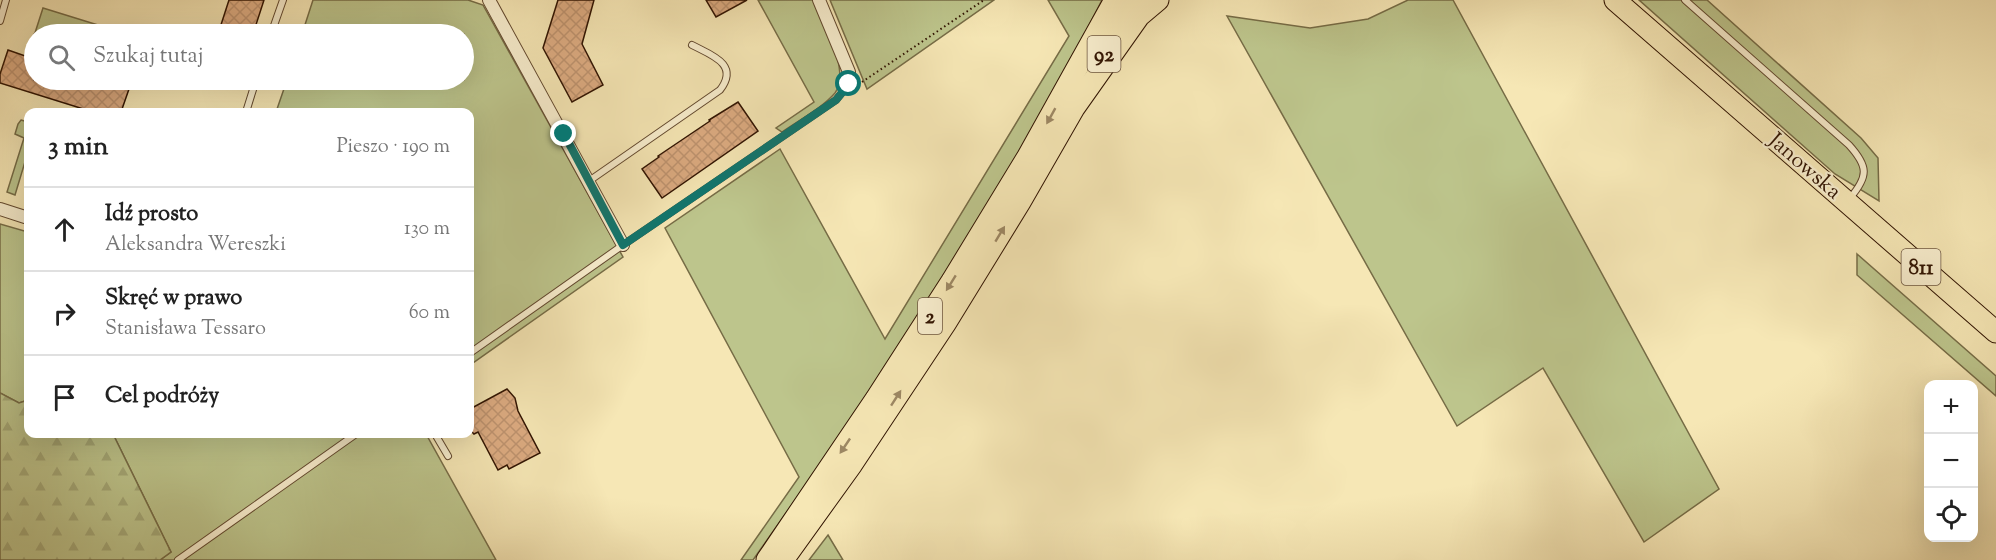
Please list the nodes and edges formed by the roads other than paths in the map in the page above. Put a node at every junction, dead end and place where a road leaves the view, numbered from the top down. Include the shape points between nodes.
1 (6, 0) edge
2 (283, 0) edge
3 (489, 0) edge
4 (819, 0) edge
5 (1115, 0) edge
6 (1134, 0) edge
7 (1158, 0) edge
8 (1615, 0) edge
9 (1685, 0) edge
10 (0, 21) edge
11 (275, 24) edge
12 (692, 45) dead end
13 (849, 84) joint
14 (253, 90) edge
15 (247, 108) edge
16 (1074, 108) junction
17 (589, 181) junction
18 (1847, 202) junction
19 (0, 209) edge
20 (24, 217) edge
21 (623, 245) junction
22 (1996, 332) edge
23 (474, 350) edge
24 (350, 438) edge
25 (437, 438) edge
26 (448, 456) dead end
27 (178, 560) edge
28 (768, 560) edge
29 (783, 560) edge

1 - 10 lane
2 - 11 lane
3 - 17 street
4 - 13 street via 849,72
5 -> 28 highway, 2 via 1038,140 952,281
6 - 16 main road, 92
7 - 16 highway via 1139,16
8 - 18 highway, Janowska / 811
9 - 18 lane via 1860,158 1864,178
12 - 17 lane via 722,62 726,78 720,90
13 - 21 lane via 836,100
14 - 15 lane
29 -> 16 highway, 2 via 945,324
17 - 21 street
18 - 22 highway, Janowska / 811
19 - 20 street
21 - 23 lane
24 - 27 lane
25 - 26 lane

